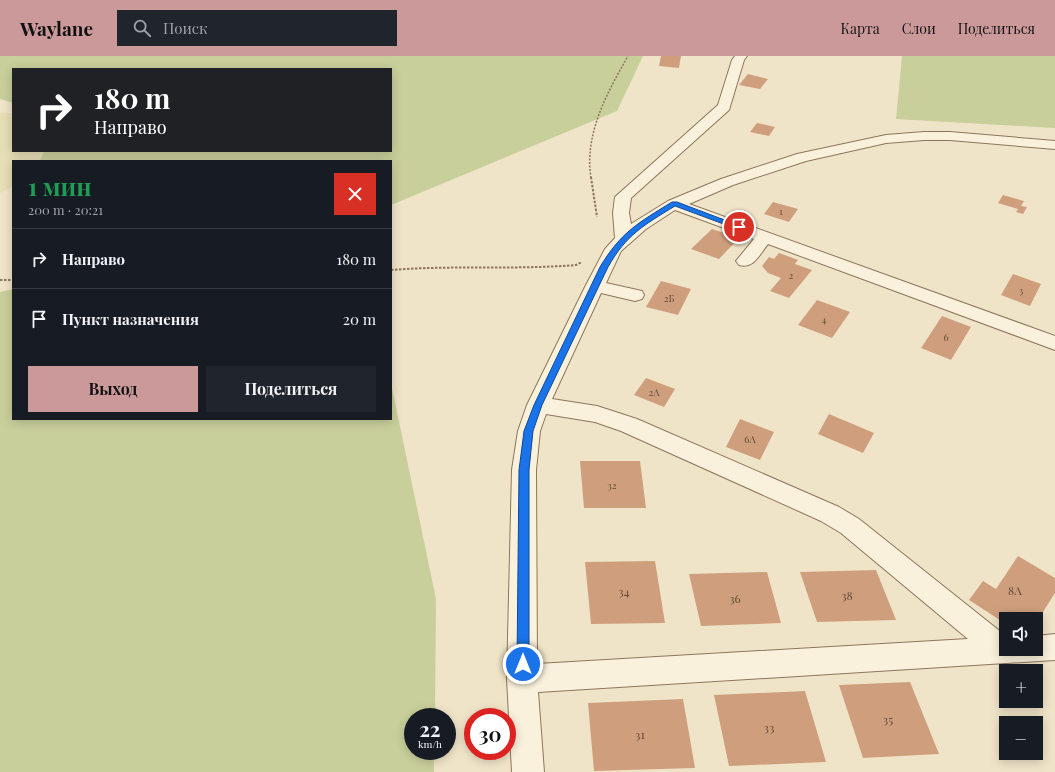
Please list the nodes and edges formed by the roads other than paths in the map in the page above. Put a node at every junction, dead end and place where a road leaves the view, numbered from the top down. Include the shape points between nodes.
1 (741, 56) edge
2 (1055, 145) edge
3 (674, 204) junction
4 (765, 237) junction
5 (619, 244) junction
6 (745, 261) dead end
7 (594, 287) junction
8 (635, 295) dead end
9 (1055, 343) edge
10 (538, 405) junction
11 (1055, 647) edge
12 (999, 648) edge
13 (1043, 648) edge
14 (999, 651) edge
15 (522, 680) junction
16 (528, 772) edge

1 - 5 street via 724,107 623,197
2 - 3 street via 950,136 886,139 768,167
3 - 4 street
3 - 5 street via 640,224
4 - 6 street
4 - 9 street
5 - 7 street
7 - 8 street
7 - 10 street
10 - 12 street via 597,414 629,425 830,514 850,526
10 - 15 street via 529,431 524,470
11 - 13 street
14 - 15 street
15 - 16 street

